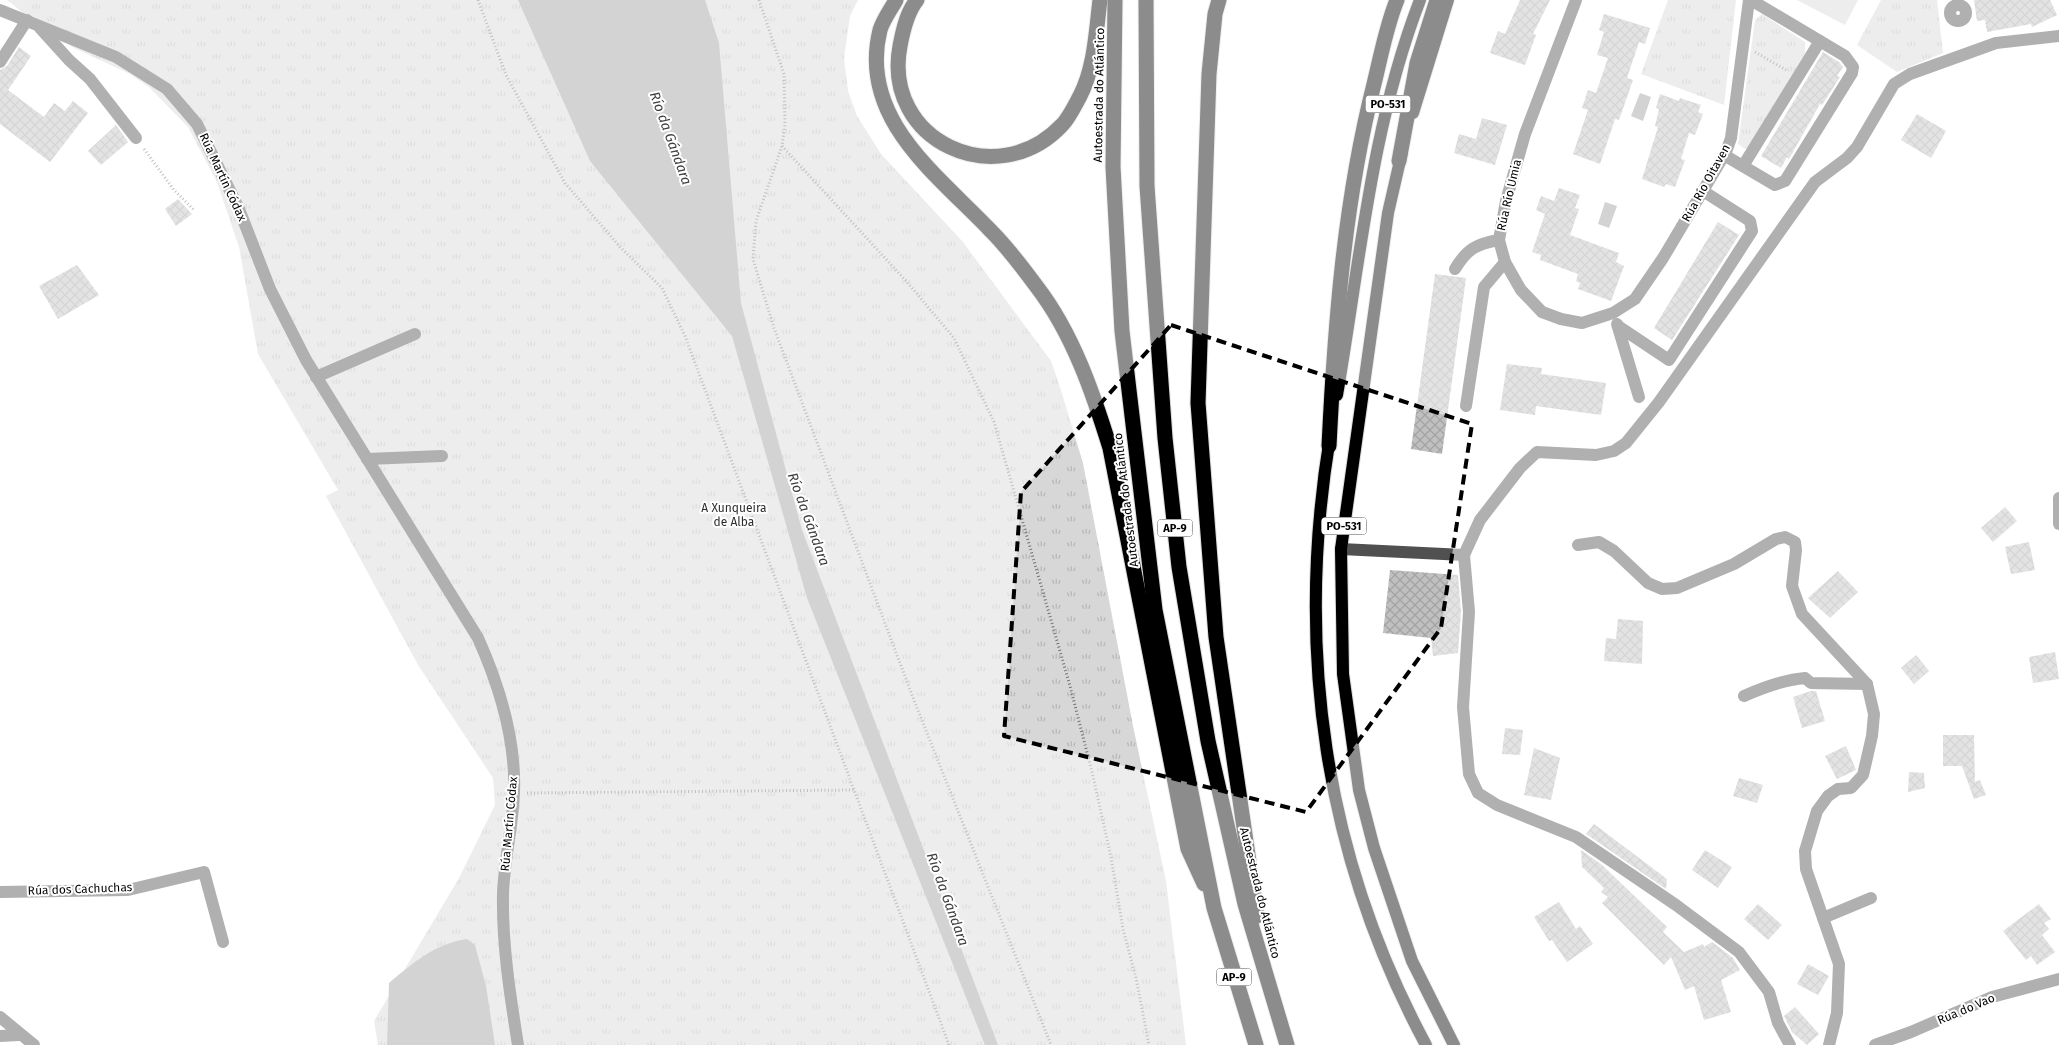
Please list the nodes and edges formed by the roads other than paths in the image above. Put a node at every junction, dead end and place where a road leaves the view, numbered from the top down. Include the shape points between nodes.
1 (896, 0) edge
2 (917, 0) edge
3 (1100, 0) edge
4 (1115, 0) edge
5 (1146, 0) edge
6 (1219, 0) edge
7 (1396, 0) edge
8 (1420, 0) edge
9 (1437, 0) edge
10 (1448, 0) edge
11 (1576, 0) edge
12 (1750, 0) edge
13 (0, 10) edge
14 (32, 22) junction
15 (2059, 36) edge
16 (1820, 41) junction
17 (0, 62) edge
18 (136, 138) road end
19 (1724, 155) junction
20 (1399, 161) junction
21 (1743, 166) junction
22 (1703, 191) junction
23 (1499, 240) junction
24 (1505, 262) junction
25 (1455, 269) dead end
26 (1614, 312) junction
27 (1618, 326) junction
28 (415, 334) dead end
29 (316, 377) junction
30 (1639, 398) dead end
31 (1466, 406) dead end
32 (1329, 446) junction
33 (442, 456) dead end
34 (367, 459) junction
35 (2059, 498) edge
36 (2059, 524) edge
37 (1578, 545) dead end
38 (1341, 549) junction
39 (1464, 555) junction
40 (1867, 684) junction
41 (1744, 696) dead end
42 (0, 892) edge
43 (1871, 898) dead end
44 (1214, 908) junction
45 (1823, 918) junction
46 (223, 942) dead end
47 (2059, 979) edge
48 (1270, 994) junction
49 (0, 1017) edge
50 (19, 1035) junction
51 (0, 1036) edge
52 (34, 1045) edge
53 (518, 1045) edge
54 (1256, 1045) edge
55 (1287, 1045) edge
56 (1426, 1045) edge
57 (1454, 1045) edge
58 (1790, 1045) edge
59 (1829, 1045) edge
60 (1874, 1045) edge

1 - 44 highway via 880,28 876,57 880,94 896,127 944,186 992,231 1039,288 1081,363 1097,406 1110,448 1188,849
2 - 3 highway via 906,21 897,59 903,97 914,118 942,145 990,158 1020,153 1038,145 1063,124 1081,94 1092,58
4 - 44 highway, Autoestrada do Atlántico / AP-9 via 1113,167 1124,351 1155,610
5 - 48 highway, Autoestrada do Atlántico / AP-9 via 1148,186 1165,438 1180,567 1208,741 1245,904
6 - 48 highway via 1209,74 1198,403 1216,637
7 - 32 highway via 1368,107 1349,200 1334,339
8 - 32 main road, PO-531 via 1386,110 1365,210
9 - 20 highway via 1417,63
10 - 20 main road, PO-531
11 - 23 street, Rúa Río Umia via 1525,134
12 - 16 street
12 - 19 street, Rúa Río Oitaven via 1731,138
13 - 14 street, Rúa Martín Códax
14 - 17 street
14 - 18 street, Rúa Martín Códax via 90,79
14 - 29 street, Rúa Martín Códax via 116,57 167,89 197,124 239,210 270,289
15 - 39 street via 1996,43 1910,74 1894,84 1857,147 1815,182 1659,402 1626,443 1614,451 1596,455 1537,452 1520,468 1480,520
16 - 21 street
16 - 21 street via 1845,56 1853,67 1852,73 1785,181 1775,186
19 - 21 street
19 - 22 street, Rúa Río Oitaven
20 - 38 main road, PO-531 via 1388,213
22 - 26 street, Rúa Río Oitaven via 1645,286 1635,299
22 - 27 street via 1750,221 1752,231 1747,240 1669,360
23 - 24 street, Rúa Río Umia
23 - 25 street via 1481,243 1464,255
24 - 26 street, Rúa Río Umia via 1521,290 1542,312 1582,322
24 - 31 street via 1484,287
26 - 27 street
27 - 30 street
28 - 29 street
29 - 34 street, Rúa Martín Códax
32 - 56 main road, PO-531 via 1315,611 1316,658 1336,808 1353,872 1370,918 1407,1010
33 - 34 street
34 - 53 street, Rúa Martín Códax via 478,638 492,668 504,710 514,770 514,793 506,844 503,910
35 - 36 street
37 - 40 street via 1599,542 1614,551 1648,583 1662,589 1677,588 1734,564 1785,537 1795,542 1792,586 1802,614
38 - 39 street
38 - 57 main road, PO-531 via 1343,674 1359,790 1374,848 1412,961
39 - 58 street via 1469,612 1463,707 1469,774 1478,793 1497,805 1576,837 1739,952 1768,992 1778,1023
40 - 41 street via 1811,683 1805,678 1793,679
40 - 45 street via 1874,714 1863,776 1851,788 1838,789 1828,796 1817,811 1805,851 1806,869
42 - 46 street, Rúa dos Cachuchas via 128,890 204,872
43 - 45 street
44 - 54 highway, Autoestrada do Atlántico / AP-9
45 - 59 street via 1839,964 1836,1013
47 - 60 street, Rúa do Vao via 1992,997
48 - 55 highway, Autoestrada do Atlántico / AP-9
49 - 50 street
50 - 51 street
50 - 52 street

